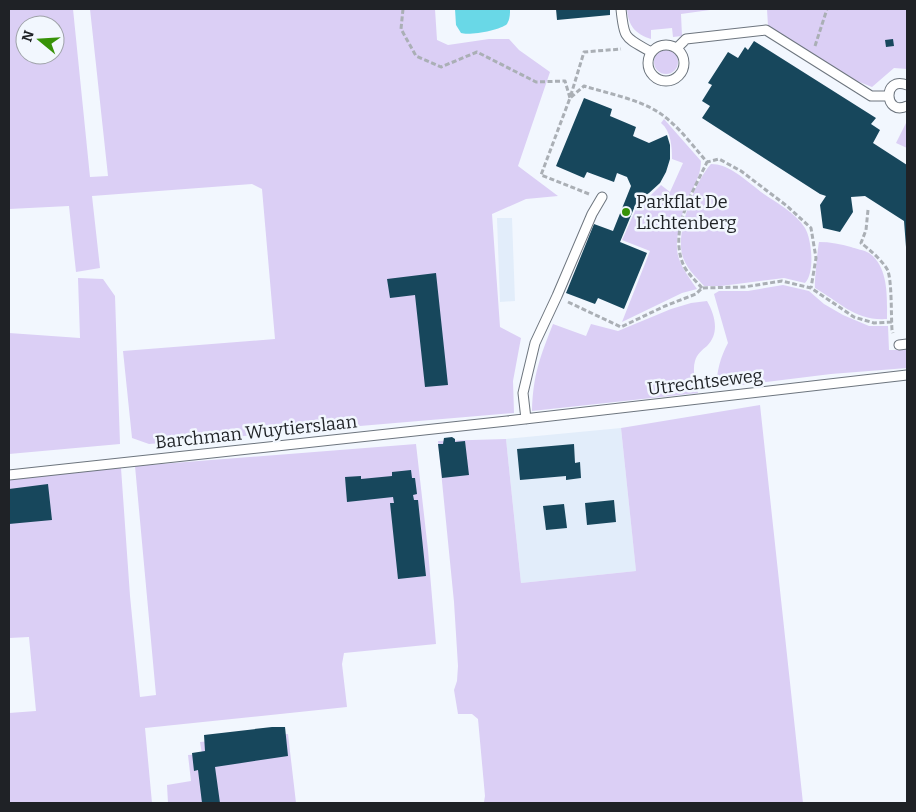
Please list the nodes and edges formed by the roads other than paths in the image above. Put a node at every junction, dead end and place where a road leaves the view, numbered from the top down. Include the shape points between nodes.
1 (621, 9) edge
2 (677, 48) junction
3 (651, 52) junction
4 (907, 85) edge
5 (888, 96) junction
6 (907, 106) edge
7 (602, 197) road end
8 (907, 375) edge
9 (526, 419) junction
10 (507, 421) joint
11 (9, 475) edge

1 - 3 lane via 623,32
2 - 3 lane via 663,45
2 - 3 lane via 682,54 684,68 681,74 668,82 650,73 647,66
2 - 5 lane via 686,39 766,30 871,96
4 - 5 lane via 892,86
5 - 6 lane via 894,106
7 - 9 lane via 535,343 523,393
8 - 9 lane, Utrechtseweg
9 - 10 lane, Utrechtseweg
10 - 11 lane, Barchman Wuytierslaan

